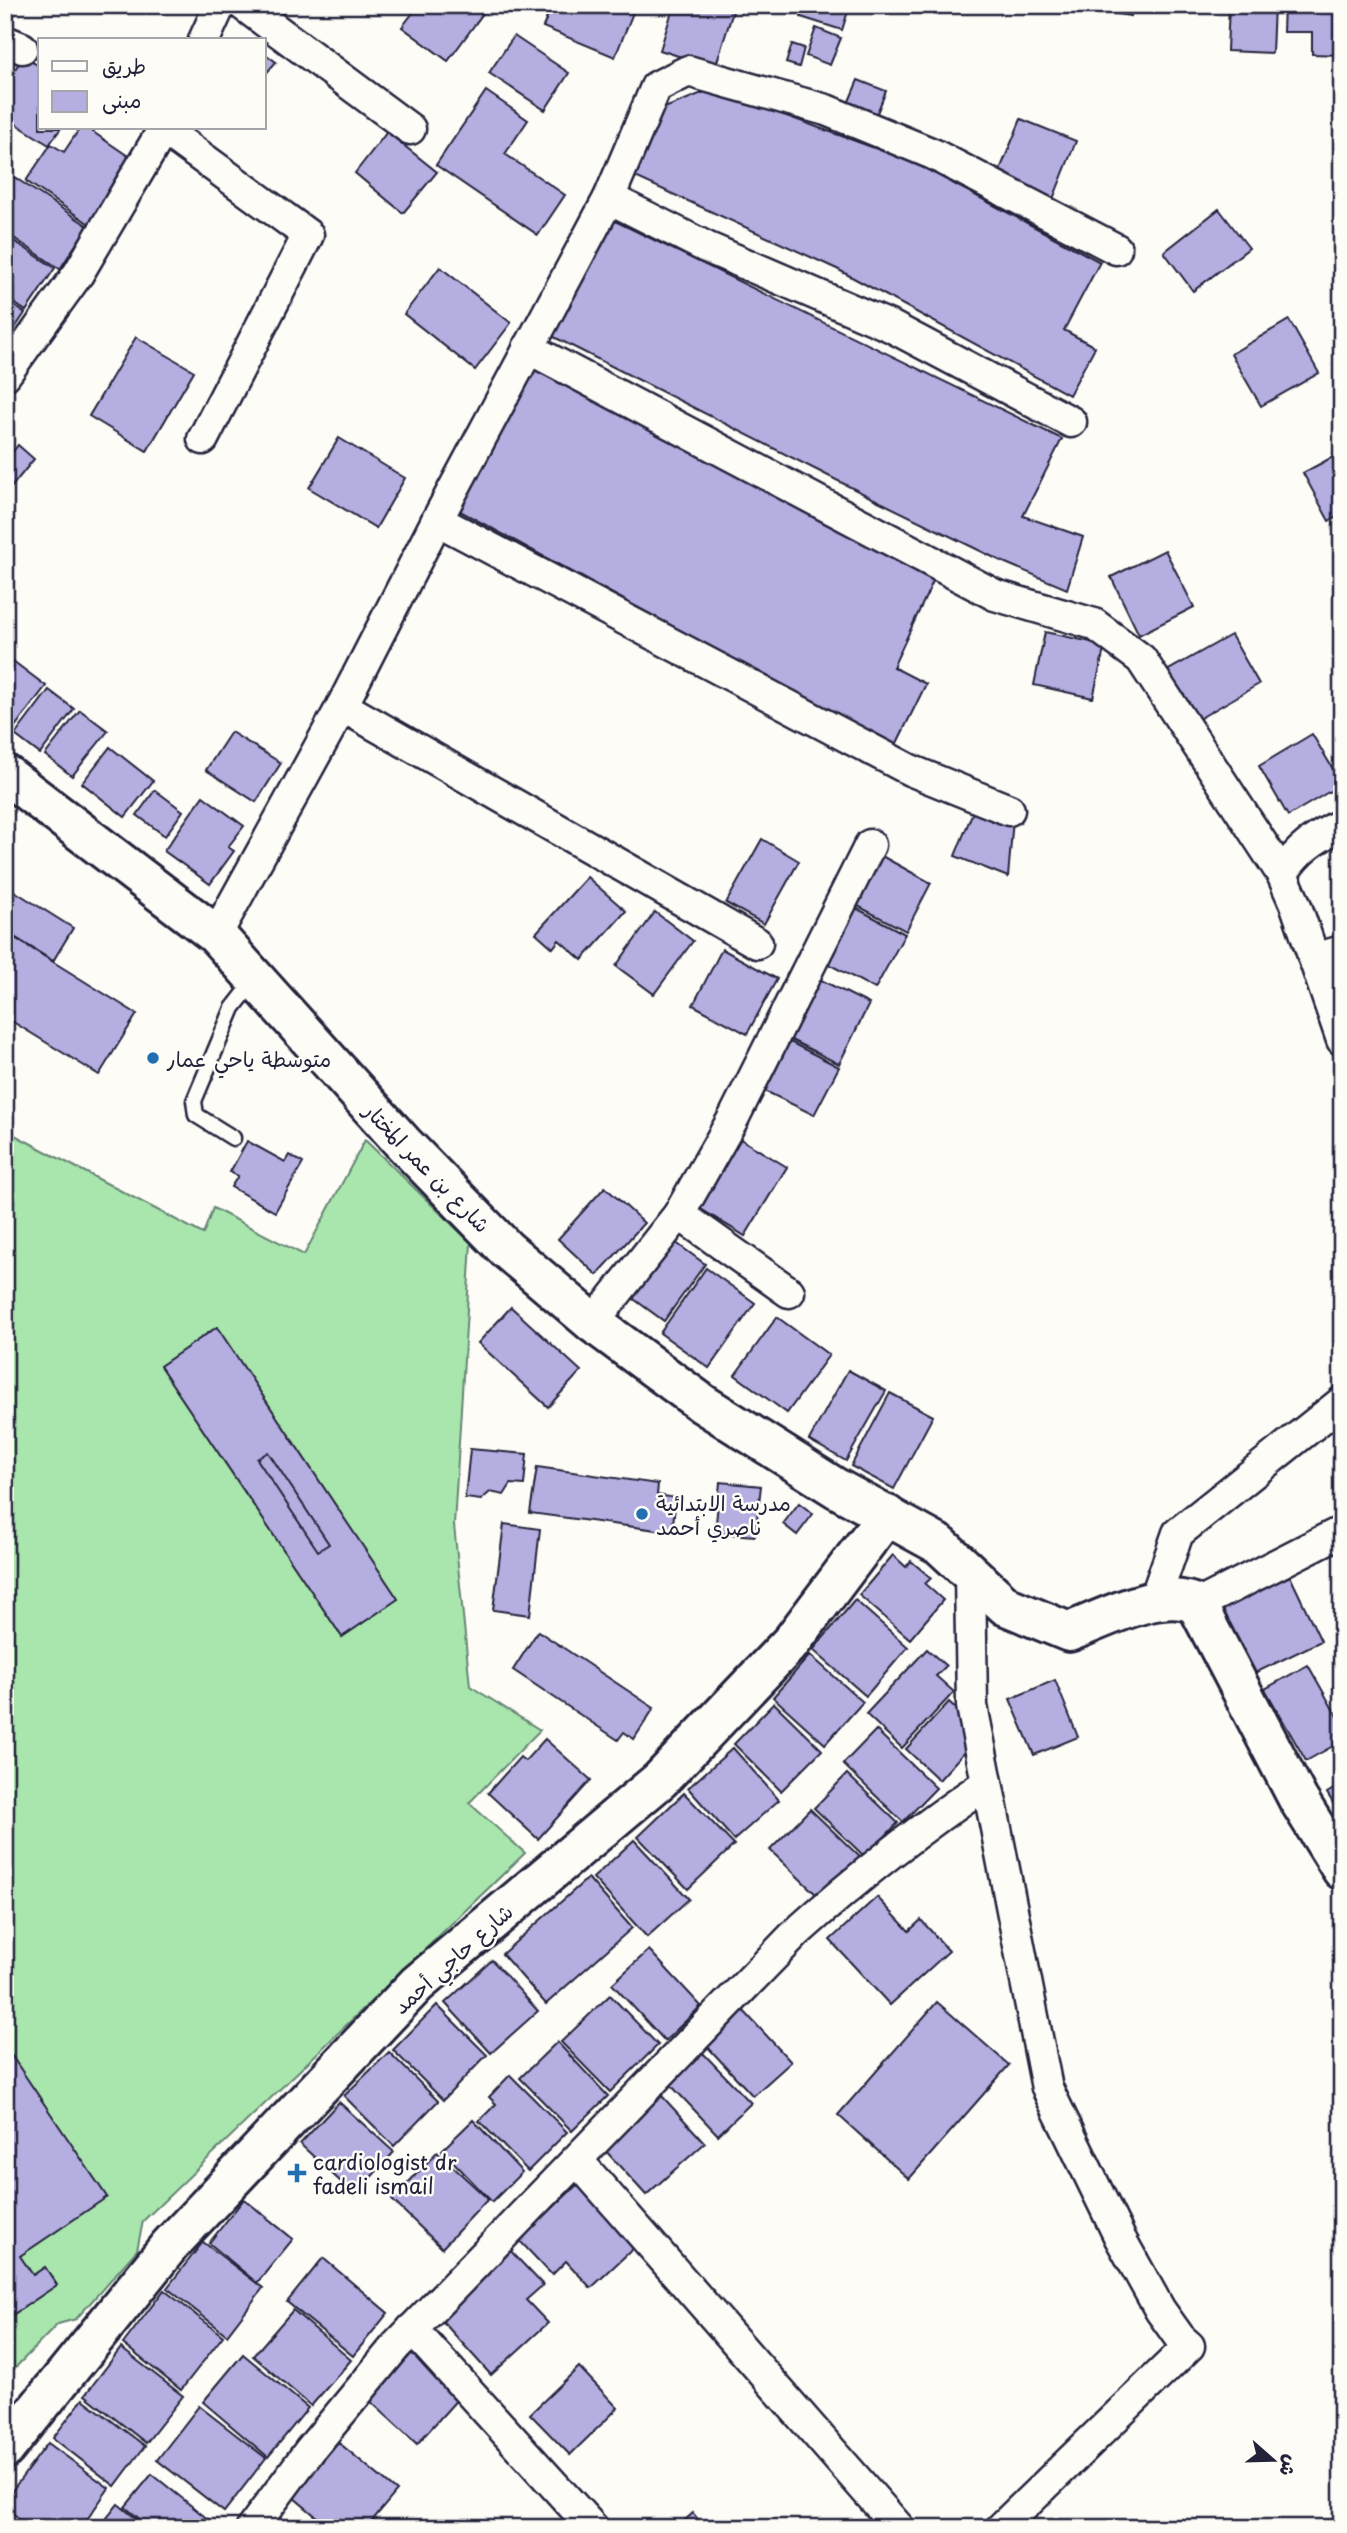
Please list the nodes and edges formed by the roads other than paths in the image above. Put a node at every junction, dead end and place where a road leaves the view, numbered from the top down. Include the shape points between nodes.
1 (220, 5) edge
2 (243, 5) edge
3 (205, 38) edge
4 (410, 129) dead end
5 (163, 130) edge
6 (167, 130) edge
7 (609, 198) junction
8 (1116, 249) dead end
9 (528, 348) junction
10 (5, 375) edge
11 (1071, 422) dead end
12 (203, 439) dead end
13 (437, 520) junction
14 (342, 706) junction
15 (5, 774) edge
16 (1009, 810) dead end
17 (1342, 824) edge
18 (870, 845) dead end
19 (1282, 874) junction
20 (216, 935) junction
21 (757, 943) dead end
22 (1328, 955) edge
23 (256, 979) junction
24 (1342, 1040) edge
25 (233, 1138) dead end
26 (679, 1214) junction
27 (789, 1292) dead end
28 (593, 1323) junction
29 (1342, 1402) edge
30 (887, 1516) junction
31 (1342, 1531) edge
32 (970, 1573) junction
33 (1155, 1599) junction
34 (1197, 1605) junction
35 (987, 1783) junction
36 (1339, 1858) edge
37 (577, 2160) junction
38 (412, 2329) junction
39 (5, 2449) edge
40 (252, 2528) edge
41 (593, 2528) edge
42 (899, 2528) edge
43 (1001, 2528) edge

1 - 3 street
2 - 4 street
5 - 10 street via 78,274
6 - 12 street via 308,235
7 - 8 street via 656,87 688,71 826,110 933,154
7 - 9 street
7 - 11 street via 706,247 892,327
9 - 13 street
9 - 19 street via 995,594 1094,624 1141,659
13 - 14 street
13 - 16 street via 909,770
14 - 20 street
14 - 21 street
15 - 20 street, شارع بن عمر المختار
17 - 19 street via 1295,853
18 - 26 street via 734,1117
19 - 22 street via 1296,906
20 - 23 street, شارع بن عمر المختار
22 - 24 street
23 - 25 lane via 233,1008 194,1101 196,1115
23 - 28 street, شارع بن عمر المختار via 402,1143 496,1239
26 - 27 street
26 - 28 street
28 - 30 street, شارع بن عمر المختار via 703,1404
29 - 33 street via 1178,1533
30 - 32 street, شارع بن عمر المختار via 940,1545
30 - 39 street, شارع حاجي أحمد via 792,1641 660,1780 417,1984 246,2164 170,2245
31 - 34 street
32 - 33 street, شارع بن عمر المختار via 1006,1606 1069,1632
32 - 35 street via 972,1706
33 - 34 street via 1188,1600
34 - 36 street via 1298,1799
35 - 37 street via 864,1872 797,1932
35 - 43 street via 1046,2088 1126,2250 1160,2310 1189,2346
37 - 38 street
37 - 42 street
38 - 40 street via 310,2450
38 - 41 street

